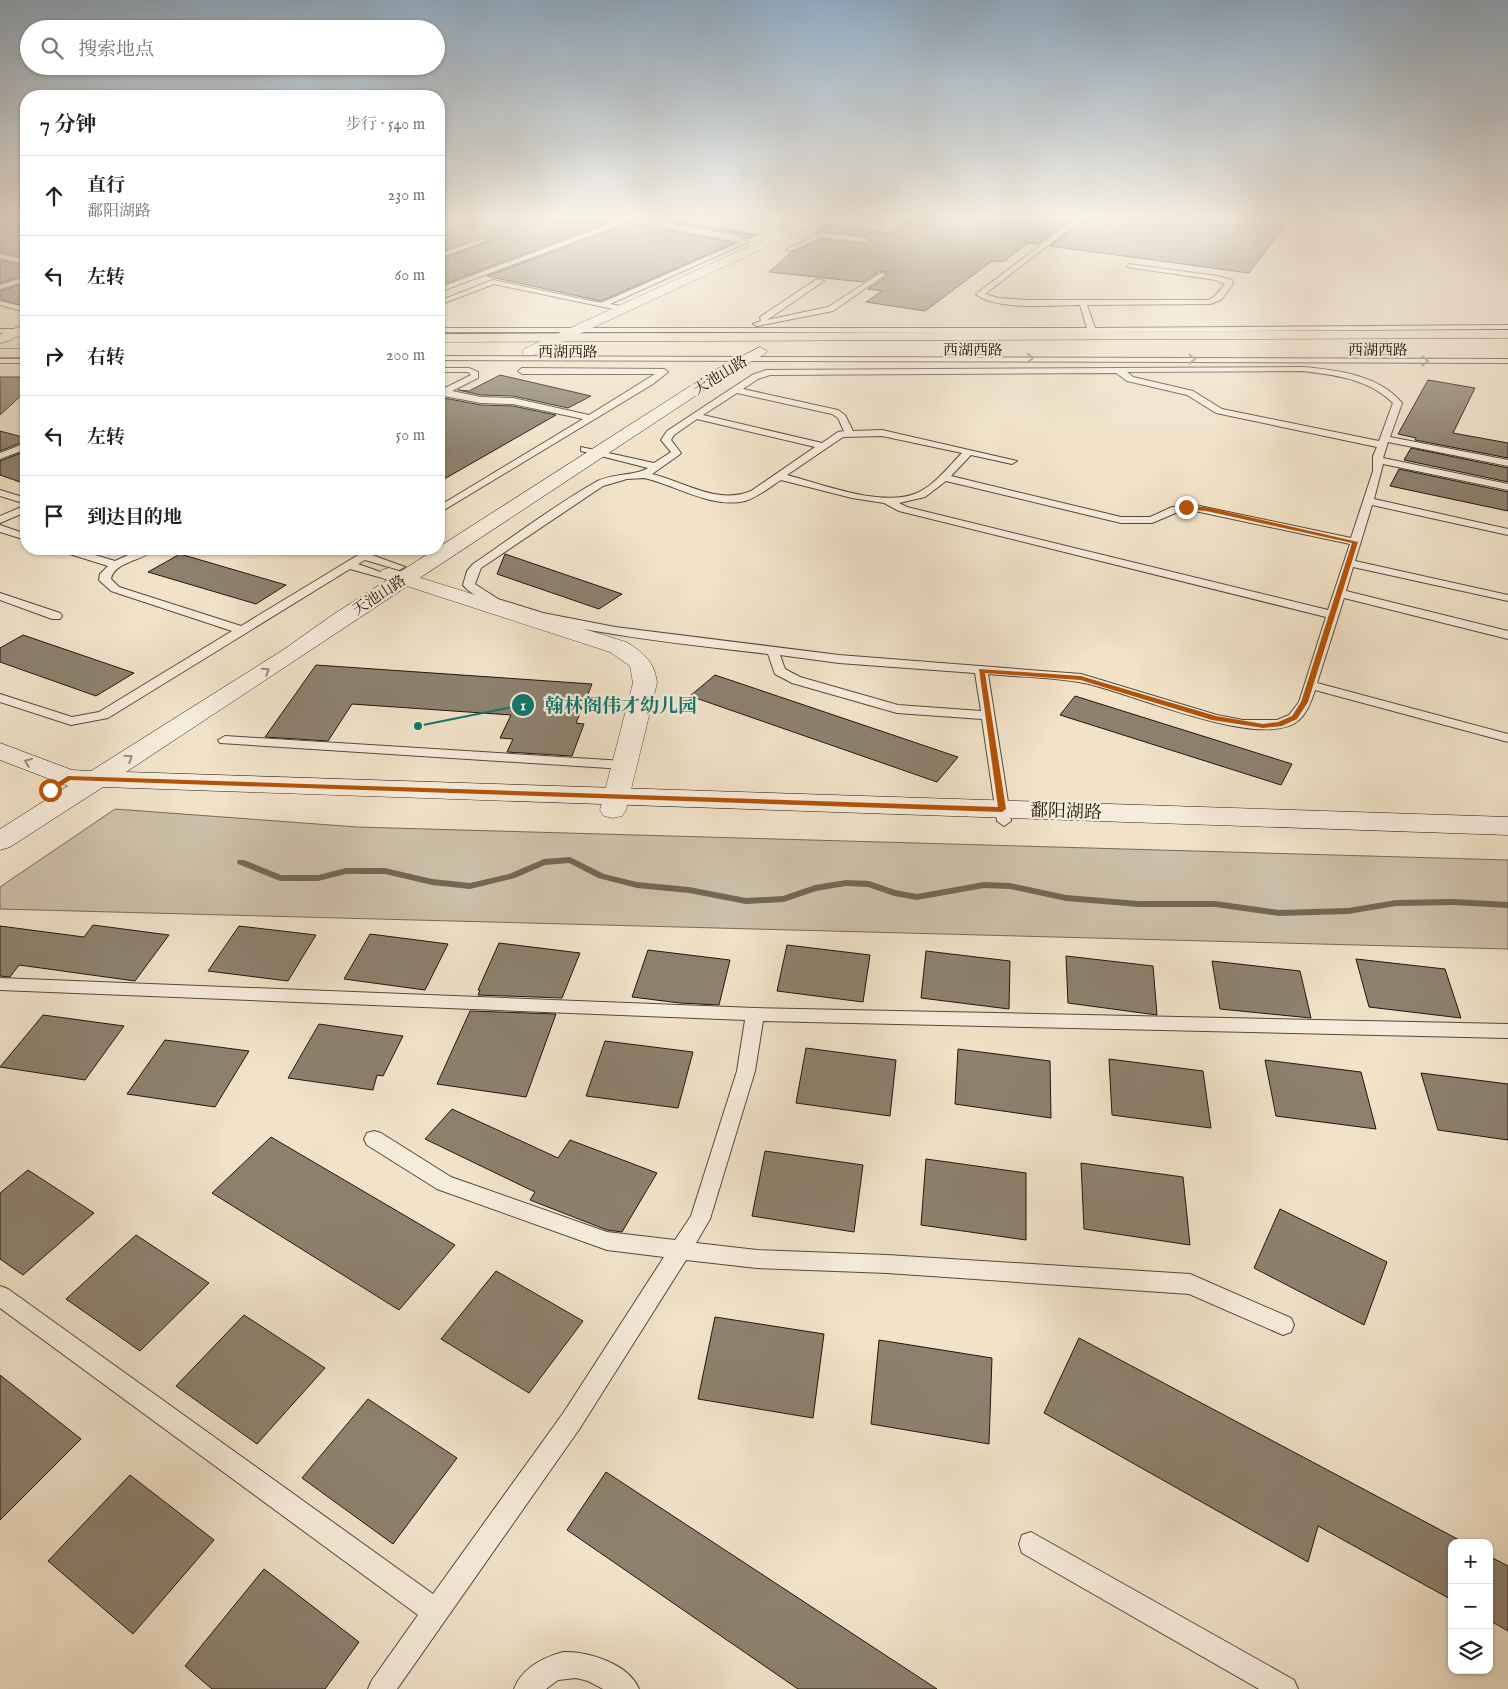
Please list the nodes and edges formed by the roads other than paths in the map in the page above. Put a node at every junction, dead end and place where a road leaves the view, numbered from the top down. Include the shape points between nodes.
1 (459, 295) edge
2 (554, 295) edge
3 (625, 295) edge
4 (654, 295) edge
5 (800, 295) edge
6 (851, 295) edge
7 (981, 295) edge
8 (1220, 295) edge
9 (445, 298) edge
10 (448, 299) junction
11 (445, 300) edge
12 (0, 303) edge
13 (1083, 303) junction
14 (602, 305) junction
15 (18, 308) dead end
16 (623, 309) junction
17 (757, 324) junction
18 (1508, 327) edge
19 (445, 330) edge
20 (577, 330) junction
21 (1093, 333) junction
22 (1508, 334) edge
23 (445, 338) edge
24 (559, 338) junction
25 (751, 344) junction
26 (1508, 350) edge
27 (445, 352) edge
28 (529, 352) junction
29 (0, 353) edge
30 (20, 353) edge
31 (719, 354) junction
32 (445, 358) edge
33 (0, 361) edge
34 (20, 361) edge
35 (1508, 361) edge
36 (445, 370) edge
37 (522, 370) dead end
38 (1118, 370) junction
39 (736, 390) junction
40 (445, 392) edge
41 (445, 394) edge
42 (696, 416) junction
43 (592, 418) junction
44 (849, 432) junction
45 (1384, 442) junction
46 (822, 446) junction
47 (20, 448) edge
48 (595, 448) junction
49 (970, 452) junction
50 (0, 456) edge
51 (1378, 460) junction
52 (1012, 461) dead end
53 (1508, 463) edge
54 (661, 464) junction
55 (644, 475) junction
56 (779, 476) junction
57 (942, 477) junction
58 (1508, 487) edge
59 (0, 493) edge
60 (20, 499) edge
61 (888, 501) junction
62 (1368, 501) junction
63 (445, 504) edge
64 (20, 511) edge
65 (0, 520) edge
66 (0, 528) edge
67 (1508, 532) edge
68 (20, 535) edge
69 (445, 538) edge
70 (445, 542) edge
71 (1355, 542) junction
72 (82, 555) edge
73 (137, 555) edge
74 (420, 555) edge
75 (424, 555) edge
76 (363, 556) joint
77 (1348, 563) junction
78 (348, 565) junction
79 (116, 566) junction
80 (394, 574) junction
81 (1339, 593) junction
82 (0, 596) edge
83 (1508, 598) edge
84 (1332, 615) junction
85 (56, 616) dead end
86 (242, 630) junction
87 (1508, 635) edge
88 (772, 651) junction
89 (981, 670) junction
90 (1310, 686) junction
91 (0, 698) edge
92 (988, 716) junction
93 (1508, 738) edge
94 (225, 740) dead end
95 (0, 751) edge
96 (624, 765) junction
97 (0, 769) edge
98 (73, 785) junction
99 (614, 803) junction
100 (1003, 815) junction
101 (0, 822) edge
102 (1508, 826) edge
103 (0, 841) edge
104 (1508, 841) edge
105 (0, 984) edge
106 (755, 1014) junction
107 (1508, 1031) edge
108 (374, 1139) dead end
109 (681, 1249) junction
110 (0, 1296) edge
111 (1283, 1326) dead end
112 (1031, 1544) dead end
113 (436, 1612) junction
114 (381, 1689) edge
115 (527, 1689) edge
116 (626, 1689) edge
117 (1285, 1689) edge

1 - 10 lane
2 - 14 lane
3 - 14 lane
4 - 16 street
5 - 17 lane
6 - 17 lane via 830,309
7 - 13 lane via 1004,301
8 - 13 lane via 1210,302
9 - 10 lane
10 - 11 lane
12 - 15 lane
13 - 21 lane
14 - 16 lane
16 - 20 street
17 - 25 lane
18 - 21 lane
19 - 20 lane
20 - 24 street
20 - 25 lane
21 - 22 main road, 西湖西路
21 - 25 main road, 西湖西路
23 - 24 main road, 西湖西路
24 - 25 main road, 西湖西路
24 - 28 street
25 - 26 main road, 西湖西路
25 - 31 main road, 西湖西路
25 -> 35 lane
25 - 48 street, 天池山路
27 - 28 main road, 西湖西路
28 - 31 main road, 西湖西路
29 - 30 main road
31 - 32 lane
31 - 48 street, 天池山路 via 708,370
33 - 34 lane
36 - 40 lane via 469,370 475,376
37 - 43 lane via 664,372
38 - 39 lane via 780,371 762,374
38 - 45 lane via 1130,379 1190,393 1219,411
38 - 45 lane via 1303,369 1346,376 1392,395 1398,403
39 - 42 lane
39 - 44 lane via 835,412 842,417
41 - 43 lane via 513,401
42 - 46 lane
42 - 54 lane via 667,436 667,445 676,453
43 - 63 lane
44 - 46 lane
44 - 49 lane via 882,433
45 - 51 lane
45 - 53 lane
46 - 56 lane
47 - 50 lane
48 - 54 lane
48 - 69 street, 天池山路
48 - 70 street, 天池山路
49 - 52 lane
49 - 57 lane
51 - 58 lane
51 - 62 lane via 1378,471
54 - 55 lane
55 - 56 lane via 732,499 749,496
55 - 88 lane via 599,484 478,566 472,571 469,585 494,601 541,616 615,631
56 - 61 lane
57 - 61 lane via 916,497
57 - 71 lane via 1121,520 1152,520 1176,509 1195,508
59 - 60 lane
61 - 84 lane via 903,509
62 - 67 lane
62 - 71 lane
64 - 65 lane
66 - 68 lane
71 - 77 lane
72 - 79 lane
73 - 79 lane
74 - 80 street, 天池山路
75 - 80 street, 天池山路
76 - 78 lane
76 - 80 lane
77 - 81 lane
77 - 83 lane
78 - 80 lane
78 - 86 lane
79 - 86 lane via 106,574 105,580 115,589
80 - 96 street via 618,647 642,662 645,683
80 - 98 street, 天池山路
81 - 84 lane
81 - 87 lane
82 - 85 lane
84 - 90 lane
86 - 91 lane via 103,715 71,721
88 - 89 lane
88 - 92 lane via 779,671 796,680 897,710
89 - 90 lane via 1081,678 1215,718 1263,726 1294,718 1305,702
89 - 92 lane
90 - 93 lane
92 - 100 lane
94 - 96 lane
98 -> 95 street, 鄱阳湖路
96 - 99 street
97 - 98 street, 鄱阳湖路
98 - 99 street, 鄱阳湖路
98 - 101 street, 天池山路
98 - 103 street, 天池山路
99 - 100 street, 鄱阳湖路
100 - 102 street, 鄱阳湖路
100 - 104 street, 鄱阳湖路
105 - 106 lane
106 - 107 lane
106 - 109 lane via 746,1071 700,1219
108 - 109 lane via 444,1183 492,1201 607,1241
109 - 111 lane via 757,1259 887,1264 1190,1284
109 - 113 lane via 572,1420
110 - 113 lane
112 - 117 lane
113 - 114 lane
115 - 116 lane via 554,1667 578,1665 603,1672

